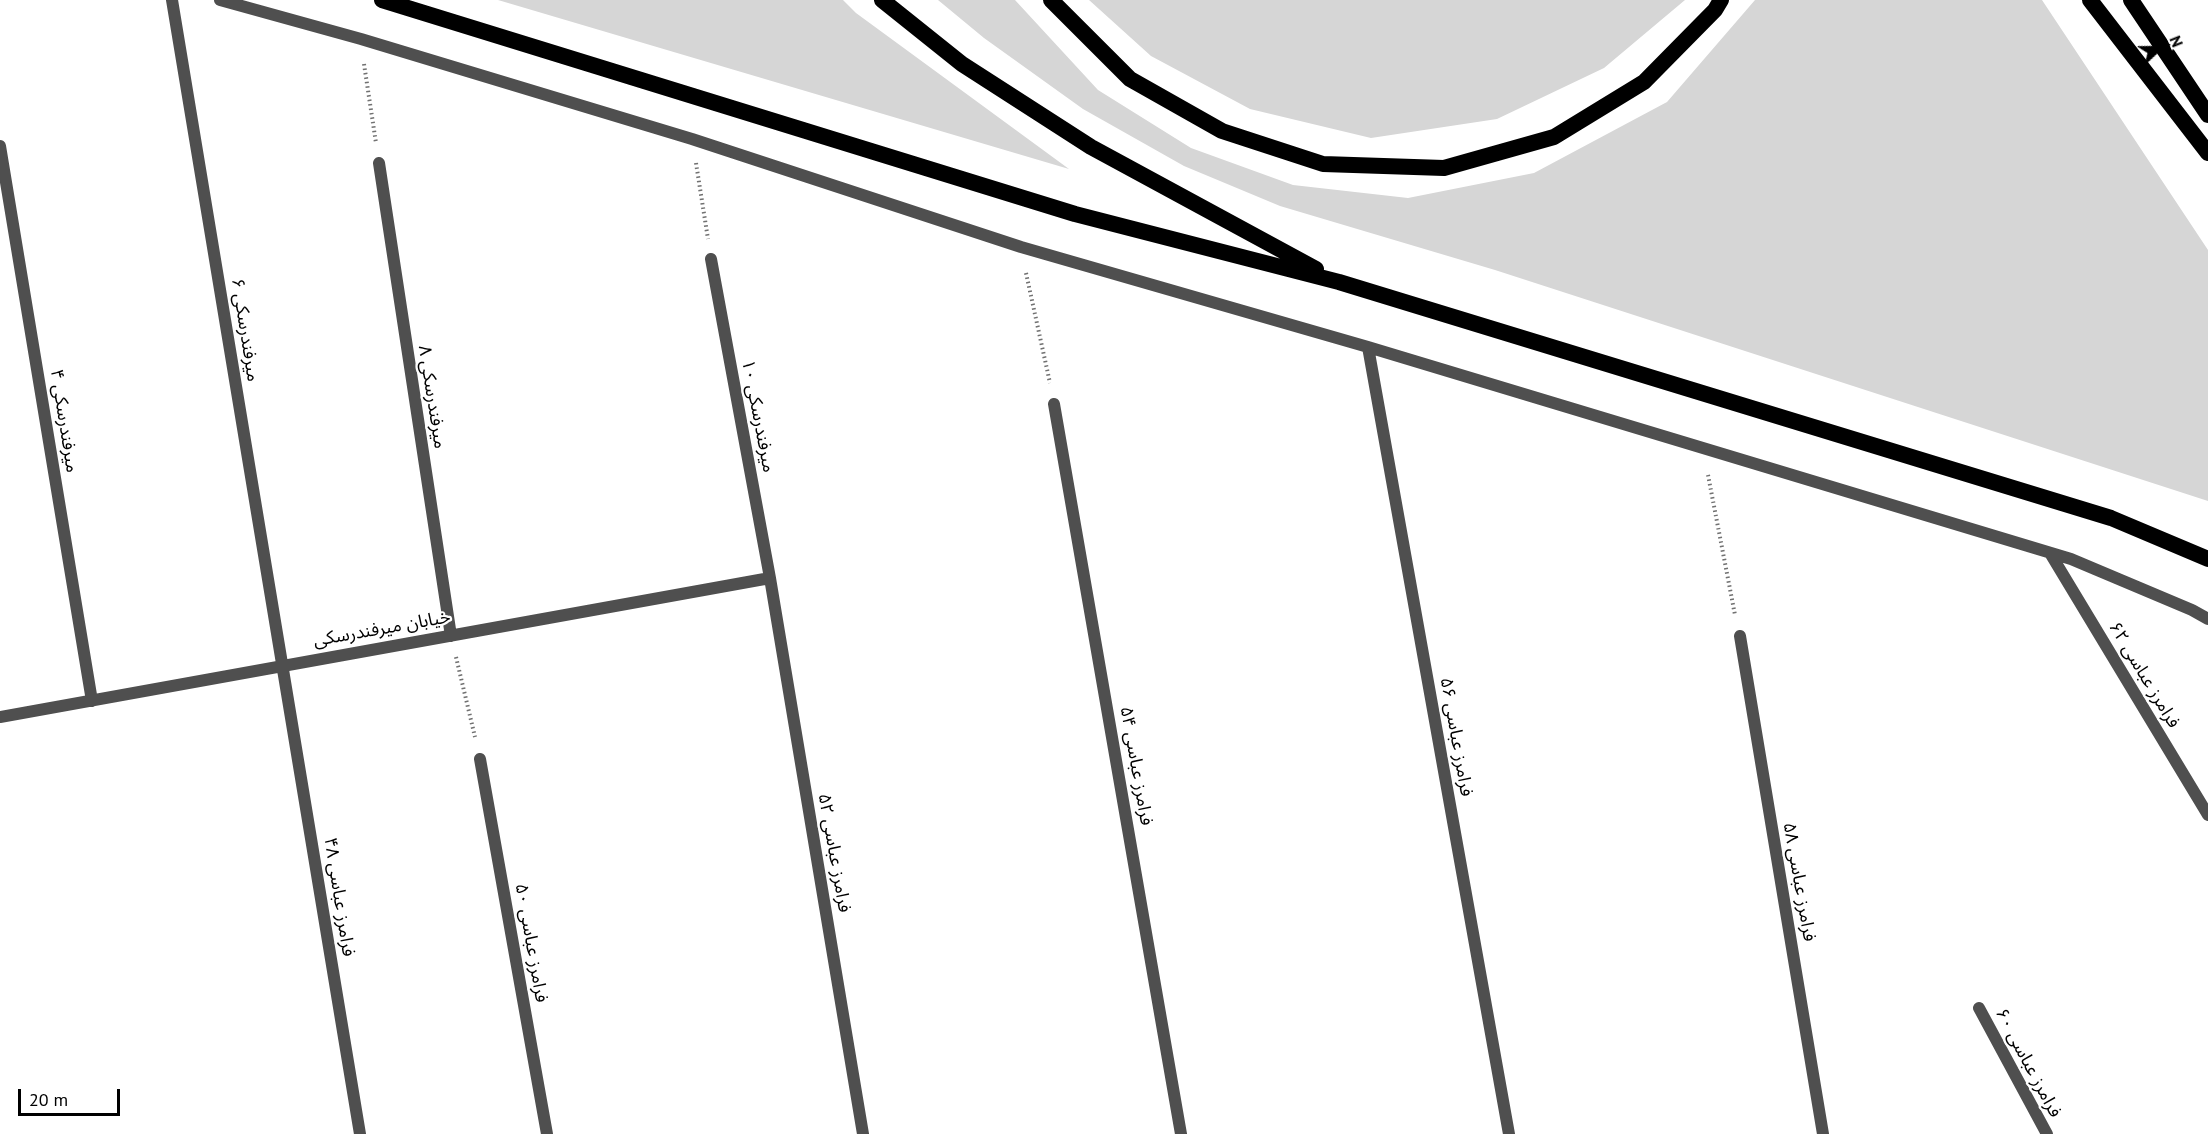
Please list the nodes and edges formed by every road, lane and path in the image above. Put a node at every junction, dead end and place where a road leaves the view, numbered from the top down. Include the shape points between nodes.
1 (172, 0) edge
2 (220, 0) edge
3 (382, 0) edge
4 (882, 0) edge
5 (1051, 0) edge
6 (1721, 0) edge
7 (2090, 0) edge
8 (2131, 0) edge
9 (361, 39) junction
10 (2208, 115) edge
11 (692, 139) junction
12 (0, 146) edge
13 (2208, 153) edge
14 (379, 163) joint
15 (1021, 247) junction
16 (711, 259) joint
17 (1340, 282) junction
18 (1368, 347) junction
19 (1054, 404) joint
20 (1702, 449) junction
21 (2050, 553) junction
22 (2208, 560) edge
23 (770, 578) junction
24 (2208, 619) edge
25 (451, 636) junction
26 (1740, 636) joint
27 (282, 665) junction
28 (92, 701) junction
29 (0, 717) edge
30 (480, 759) joint
31 (2208, 815) edge
32 (1979, 1008) dead end
33 (360, 1134) edge
34 (547, 1134) edge
35 (863, 1134) edge
36 (1182, 1134) edge
37 (1509, 1134) edge
38 (1823, 1134) edge
39 (2047, 1134) edge

1 - 27 street, میرفندرسکی ۶
2 - 9 street
3 - 17 highway via 1075,214
4 - 17 highway via 962,64 1091,147
5 - 6 highway via 1130,79 1222,131 1323,164 1444,168 1554,137 1644,82
7 - 13 highway
8 - 10 highway
9 - 11 street
9 - 14 path
11 - 15 street
11 - 16 path
12 - 28 street, میرفندرسکی ۴
14 - 25 street, میرفندرسکی ۸
15 - 18 street
15 - 19 path
16 - 23 street, میرفندرسکی ۱۰
17 - 22 highway via 2111,518
18 - 20 street
18 - 37 street, فرامرز عباسی ۵۶
19 - 36 street, فرامرز عباسی ۵۴
20 - 21 street
20 - 26 path
21 - 24 street
21 - 31 street, فرامرز عباسی ۶۲
23 - 25 street, خیابان میرفندرسکی
23 - 35 street, فرامرز عباسی ۵۲
25 - 27 street, خیابان میرفندرسکی
25 - 30 path
26 - 38 street, فرامرز عباسی ۵۸
27 - 28 street, خیابان میرفندرسکی
27 - 33 street, فرامرز عباسی ۴۸
28 - 29 street, خیابان میرفندرسکی
30 - 34 street, فرامرز عباسی ۵۰
32 - 39 street, فرامرز عباسی ۶۰

